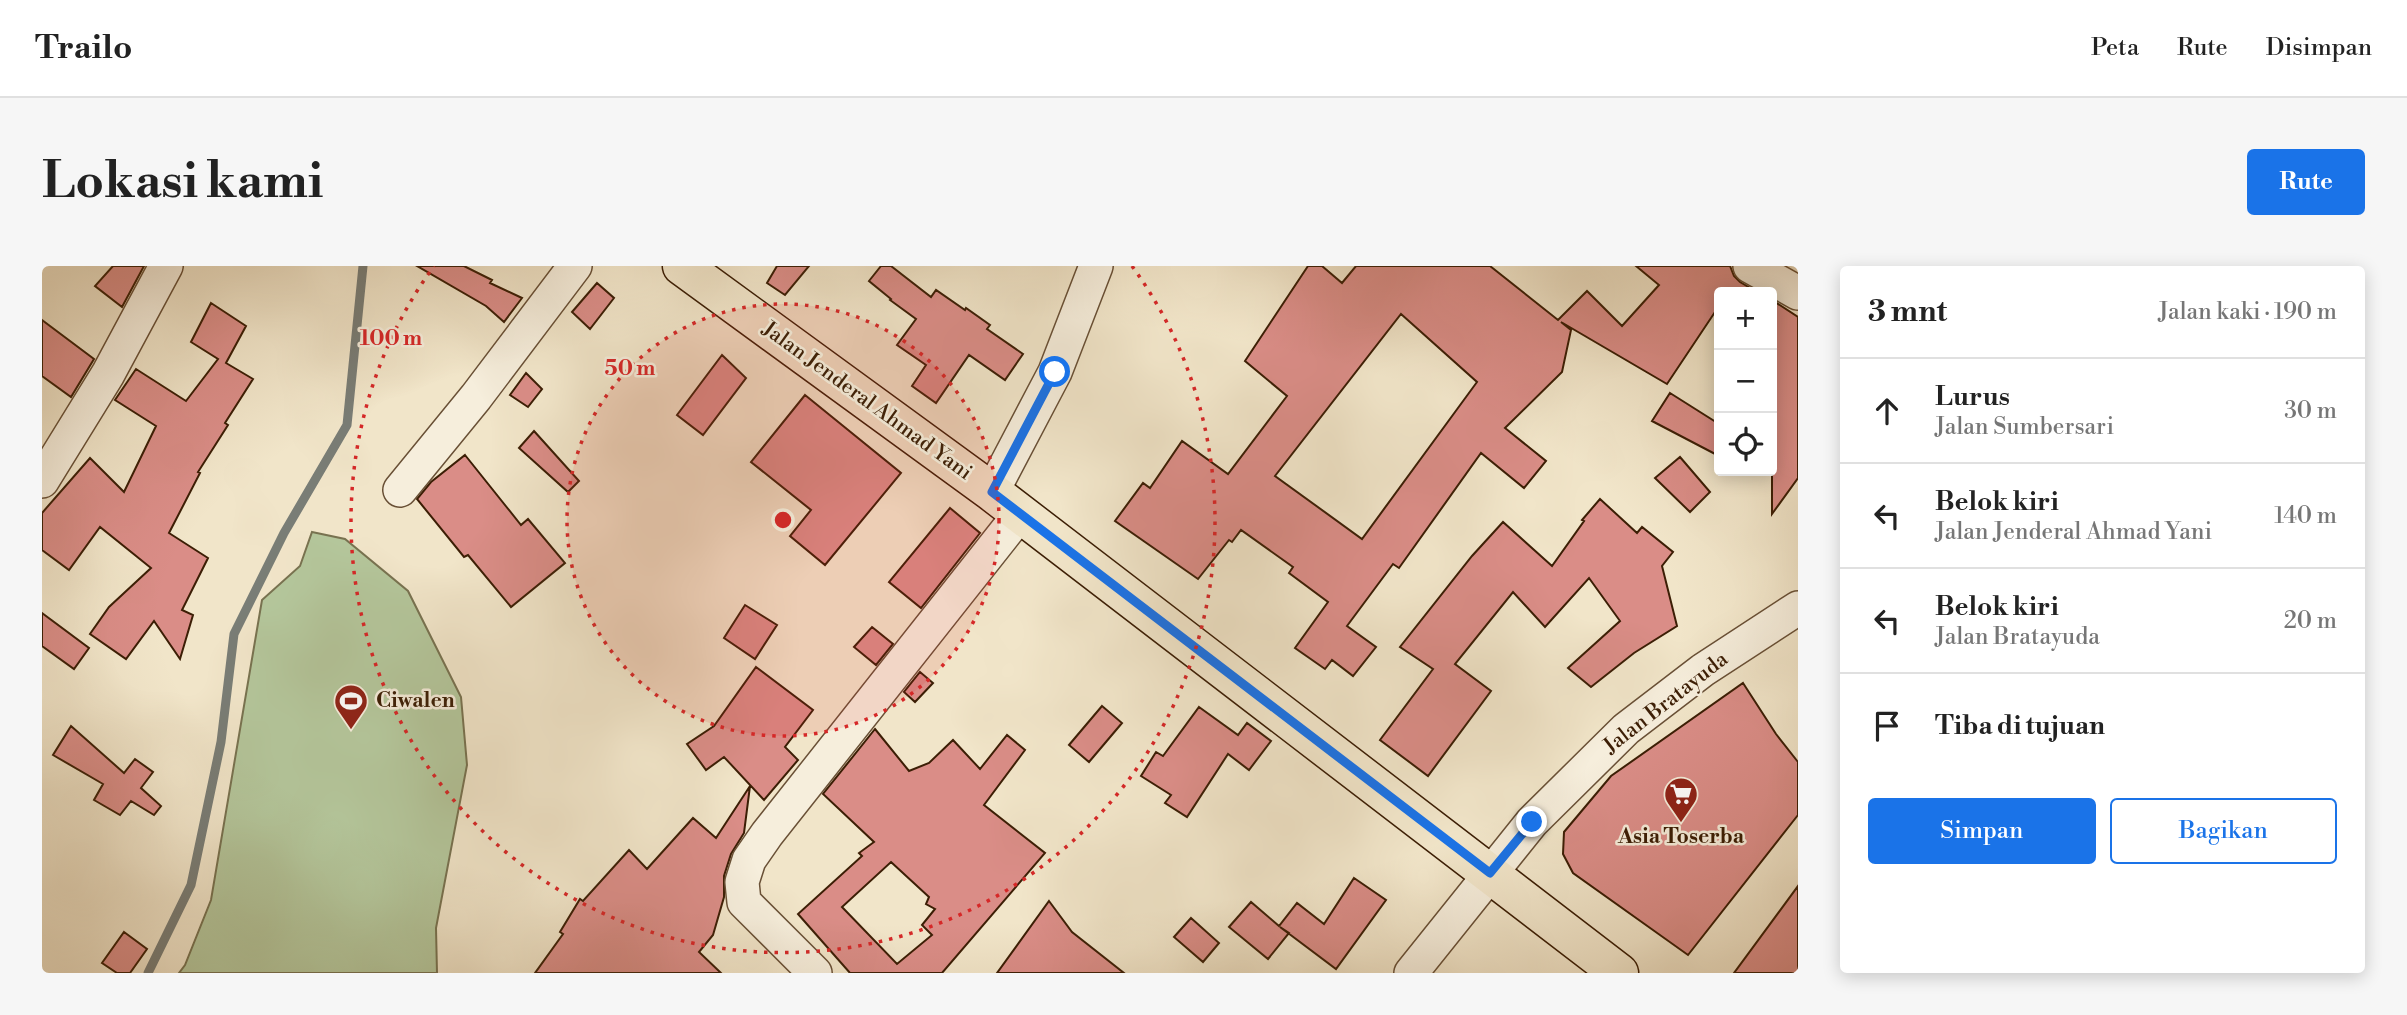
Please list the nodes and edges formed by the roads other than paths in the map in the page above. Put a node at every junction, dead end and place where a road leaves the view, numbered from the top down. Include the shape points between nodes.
1 (166, 266) edge
2 (575, 266) edge
3 (682, 266) edge
4 (1096, 266) edge
5 (1750, 266) edge
6 (1798, 293) edge
7 (42, 481) edge
8 (400, 490) dead end
9 (1006, 503) junction
10 (1798, 608) edge
11 (1490, 873) junction
12 (815, 973) edge
13 (1411, 973) edge
14 (1619, 973) edge

1 - 7 street via 108,374
2 - 8 street
3 - 9 main road, Jalan Jenderal Ahmad Yani
4 - 9 street
5 - 6 street
9 - 11 main road, Jalan Jenderal Ahmad Yani
9 - 12 street via 749,860 742,882 744,902
10 - 11 street, Jalan Bratayuda via 1703,670 1626,729 1532,822
11 - 13 street, Jalan Bratayuda
11 - 14 main road, Jalan Jenderal Ahmad Yani

